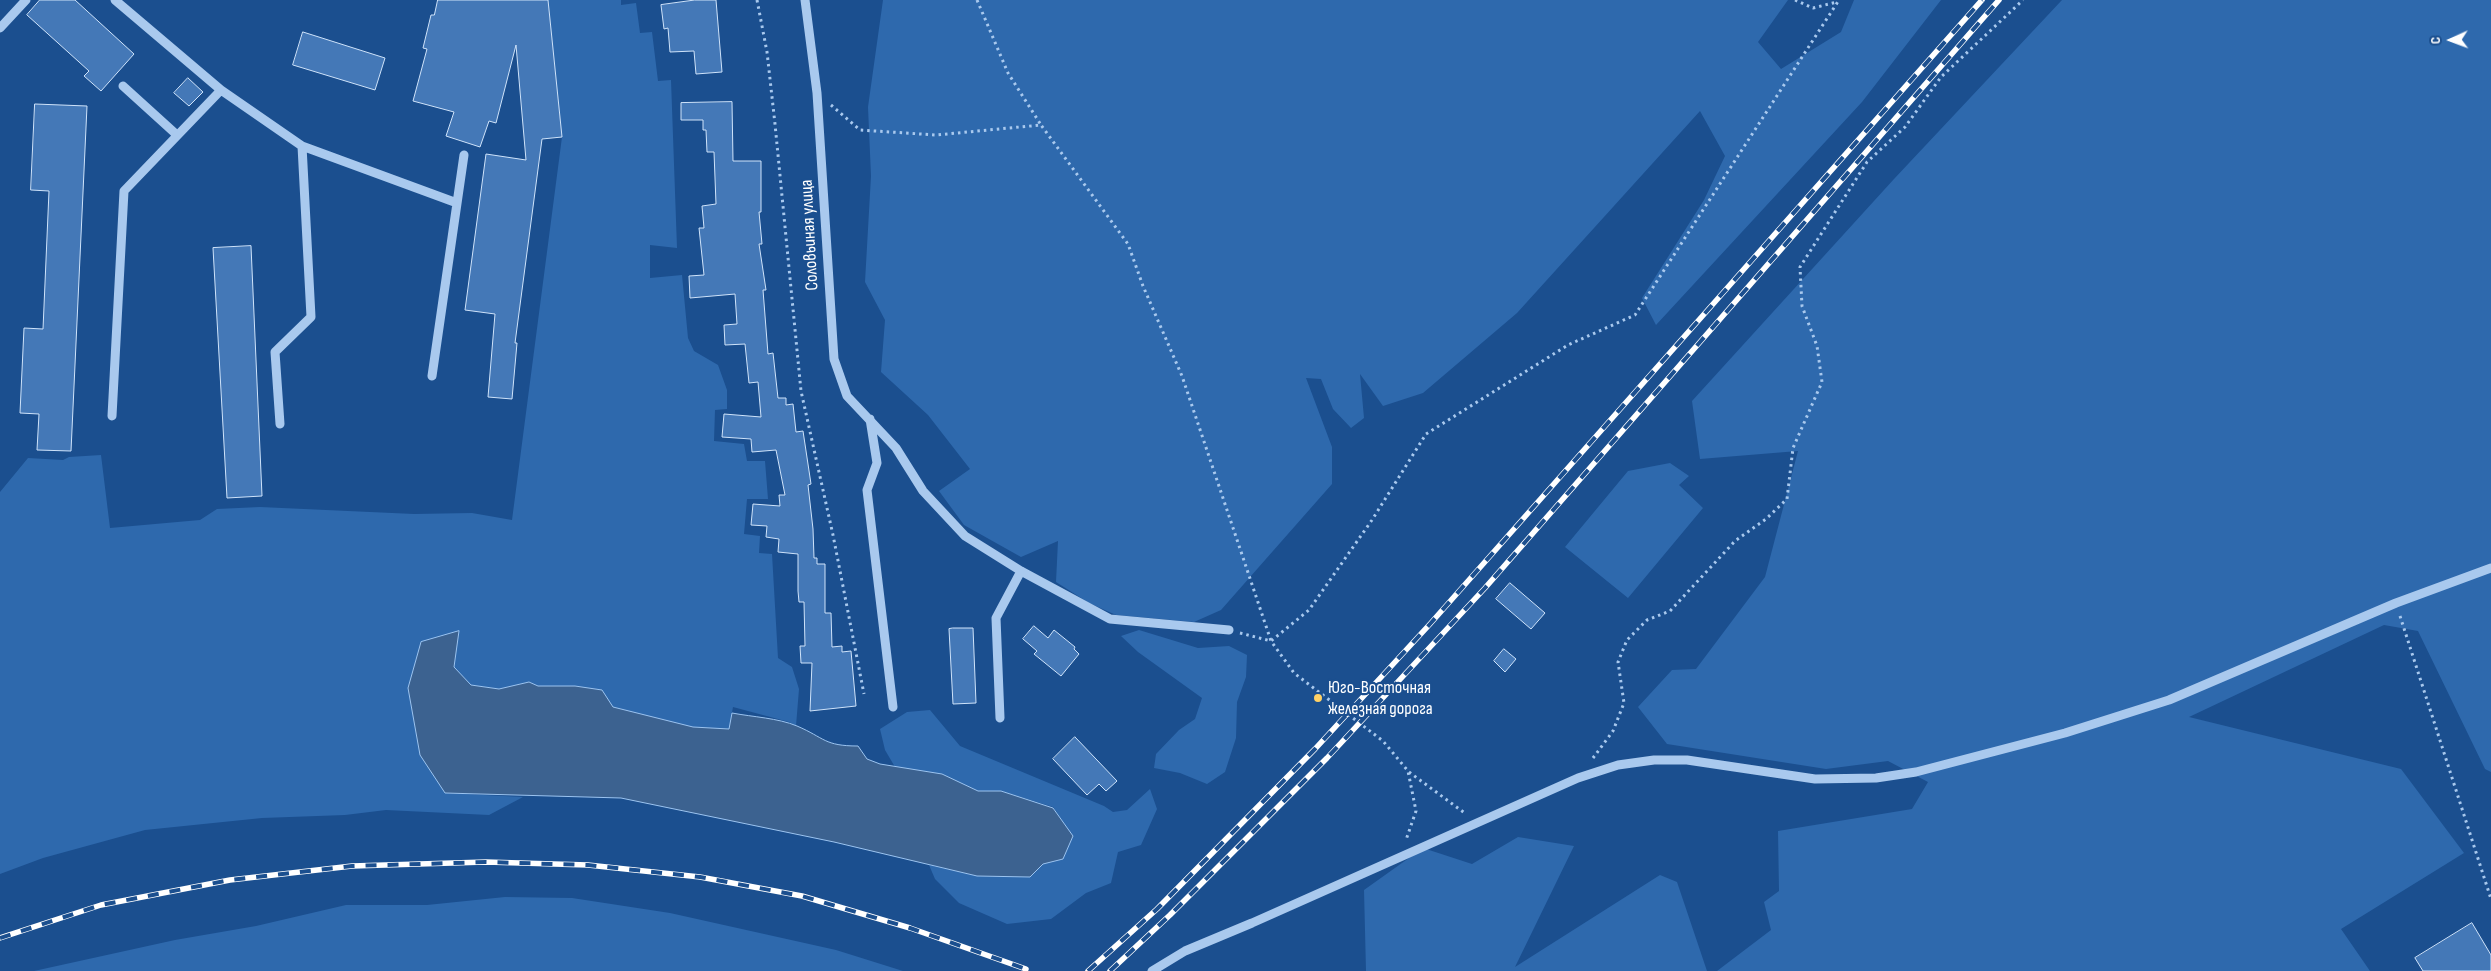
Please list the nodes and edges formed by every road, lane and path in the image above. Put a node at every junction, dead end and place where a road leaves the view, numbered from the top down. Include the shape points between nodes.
1 (26, 0) edge
2 (115, 0) edge
3 (757, 0) edge
4 (805, 0) edge
5 (977, 0) edge
6 (1795, 0) edge
7 (2023, 0) edge
8 (1838, 1) edge
9 (0, 28) edge
10 (123, 86) dead end
11 (221, 90) junction
12 (817, 93) junction
13 (1041, 125) junction
14 (176, 135) junction
15 (302, 146) junction
16 (464, 155) dead end
17 (457, 203) junction
18 (432, 376) dead end
19 (112, 416) dead end
20 (870, 418) junction
21 (280, 424) dead end
22 (2491, 568) edge
23 (1021, 571) junction
24 (2396, 603) junction
25 (1229, 630) joint
26 (1271, 641) junction
27 (864, 694) dead end
28 (893, 707) dead end
29 (1000, 718) dead end
30 (1408, 771) junction
31 (1578, 778) junction
32 (1478, 823) junction
33 (1400, 857) junction
34 (2491, 899) edge
35 (1152, 971) edge

1 - 9 street
2 - 11 street
3 - 27 path via 767,52 801,391
4 - 12 street, Соловьиная улица
5 - 13 path via 1008,73
6 - 8 path via 1813,8
7 - 31 path via 1941,77 1905,127 1867,162 1800,267 1802,306 1817,346 1822,382 1792,448 1787,499 1766,519 1735,540 1670,610 1647,620 1628,640 1618,662 1624,703 1613,730
8 - 26 path via 1635,315 1568,345 1426,434 1310,610
10 - 14 street
11 - 14 street
11 - 15 street
12 - 13 path via 860,130 936,135
12 - 20 street, Соловьиная улица via 834,359 847,396
13 - 26 path via 1128,244 1182,376
14 - 19 street via 124,191
15 - 17 street
15 - 21 street via 311,317 275,352
16 - 17 street
17 - 18 street
20 - 23 street, Соловьиная улица via 896,448 922,491 965,536
20 - 28 street via 877,463 867,490
22 - 24 street
23 - 25 street, Соловьиная улица via 1110,619
23 - 29 street via 996,618
24 - 31 street via 2169,700 2065,733 1916,772 1876,778 1815,779 1687,760 1654,760 1618,765
24 - 34 path
25 - 26 path
26 - 30 path via 1294,673 1383,741
30 - 32 path
30 - 33 path via 1416,811
31 - 32 street
32 - 33 street
33 - 35 street via 1185,951

